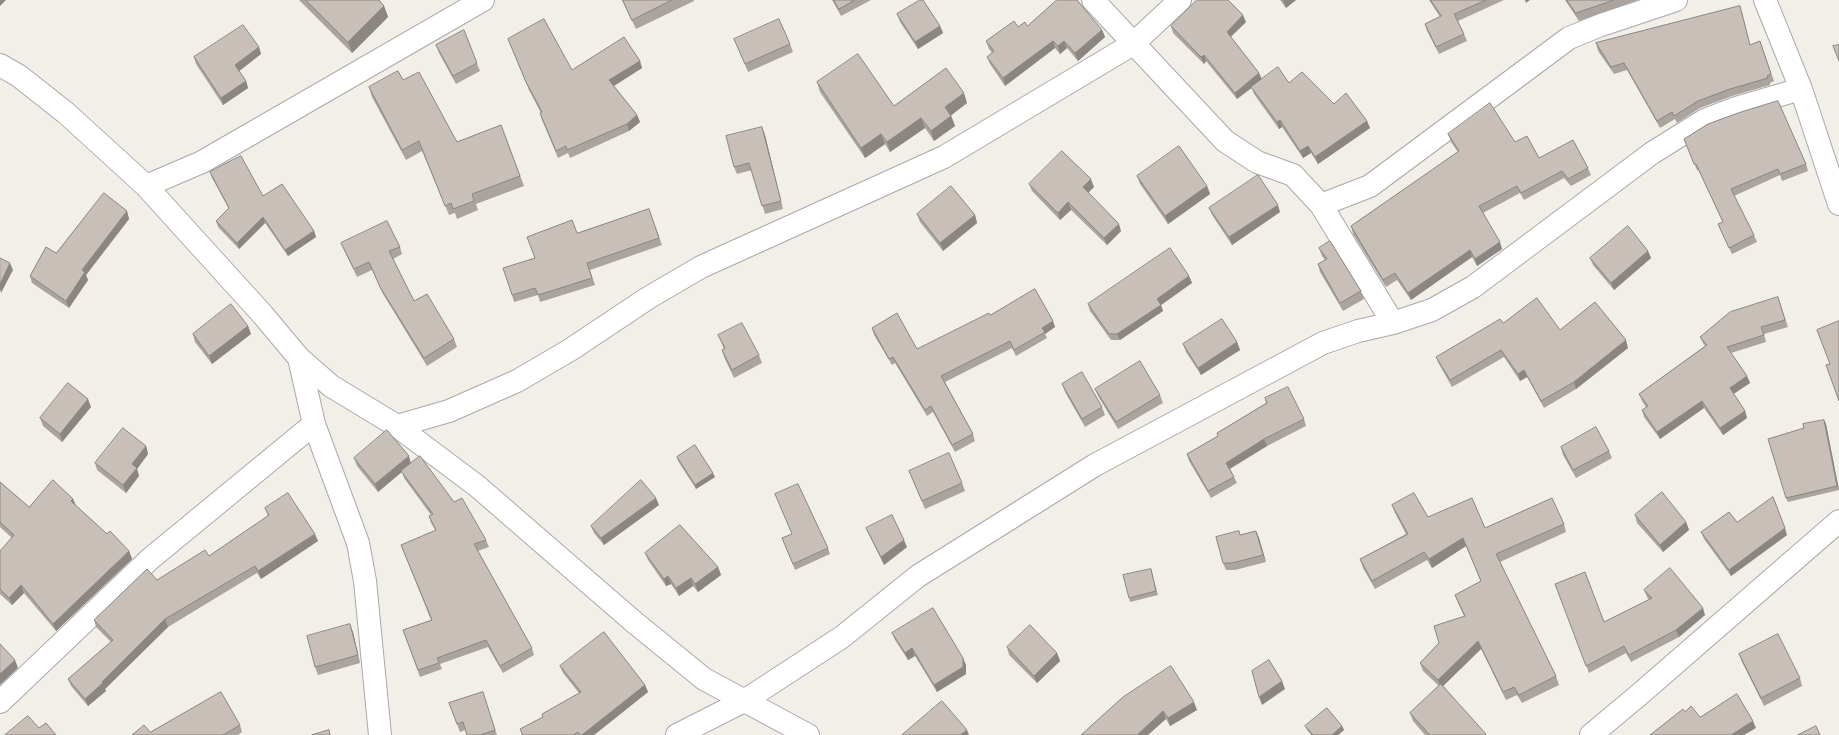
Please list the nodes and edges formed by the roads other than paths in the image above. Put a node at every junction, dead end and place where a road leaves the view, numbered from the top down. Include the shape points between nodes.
1 (483, 0) edge
2 (1093, 0) edge
3 (1180, 0) edge
4 (1676, 0) edge
5 (1765, 0) edge
6 (1133, 44) junction
7 (0, 65) edge
8 (1801, 89) junction
9 (146, 186) junction
10 (1839, 204) edge
11 (1321, 205) junction
12 (1393, 323) junction
13 (299, 358) junction
14 (314, 424) junction
15 (397, 426) junction
16 (1839, 521) edge
17 (744, 701) junction
18 (0, 702) edge
19 (380, 735) edge
20 (677, 735) edge
21 (808, 735) edge
22 (1591, 735) edge

1 - 9 street via 202,162
2 - 6 street
3 - 6 street
4 - 11 street via 1569,38 1370,186
5 - 8 street
6 - 11 street via 1225,141 1256,162 1293,175
6 - 15 street via 944,157 701,267 517,381 449,411
7 - 9 street via 19,76 66,113
8 - 10 street
8 - 12 street via 1705,120 1652,153 1473,287 1432,310
9 - 13 street
11 - 12 street
12 - 17 street via 1358,330 1323,343 1096,465 918,576 842,637
13 - 14 street
13 - 15 street via 331,386
14 - 18 street via 150,559
14 - 19 street via 358,543 365,581
15 - 17 street via 477,486 704,679
16 - 22 street
17 - 20 street
17 - 21 street

